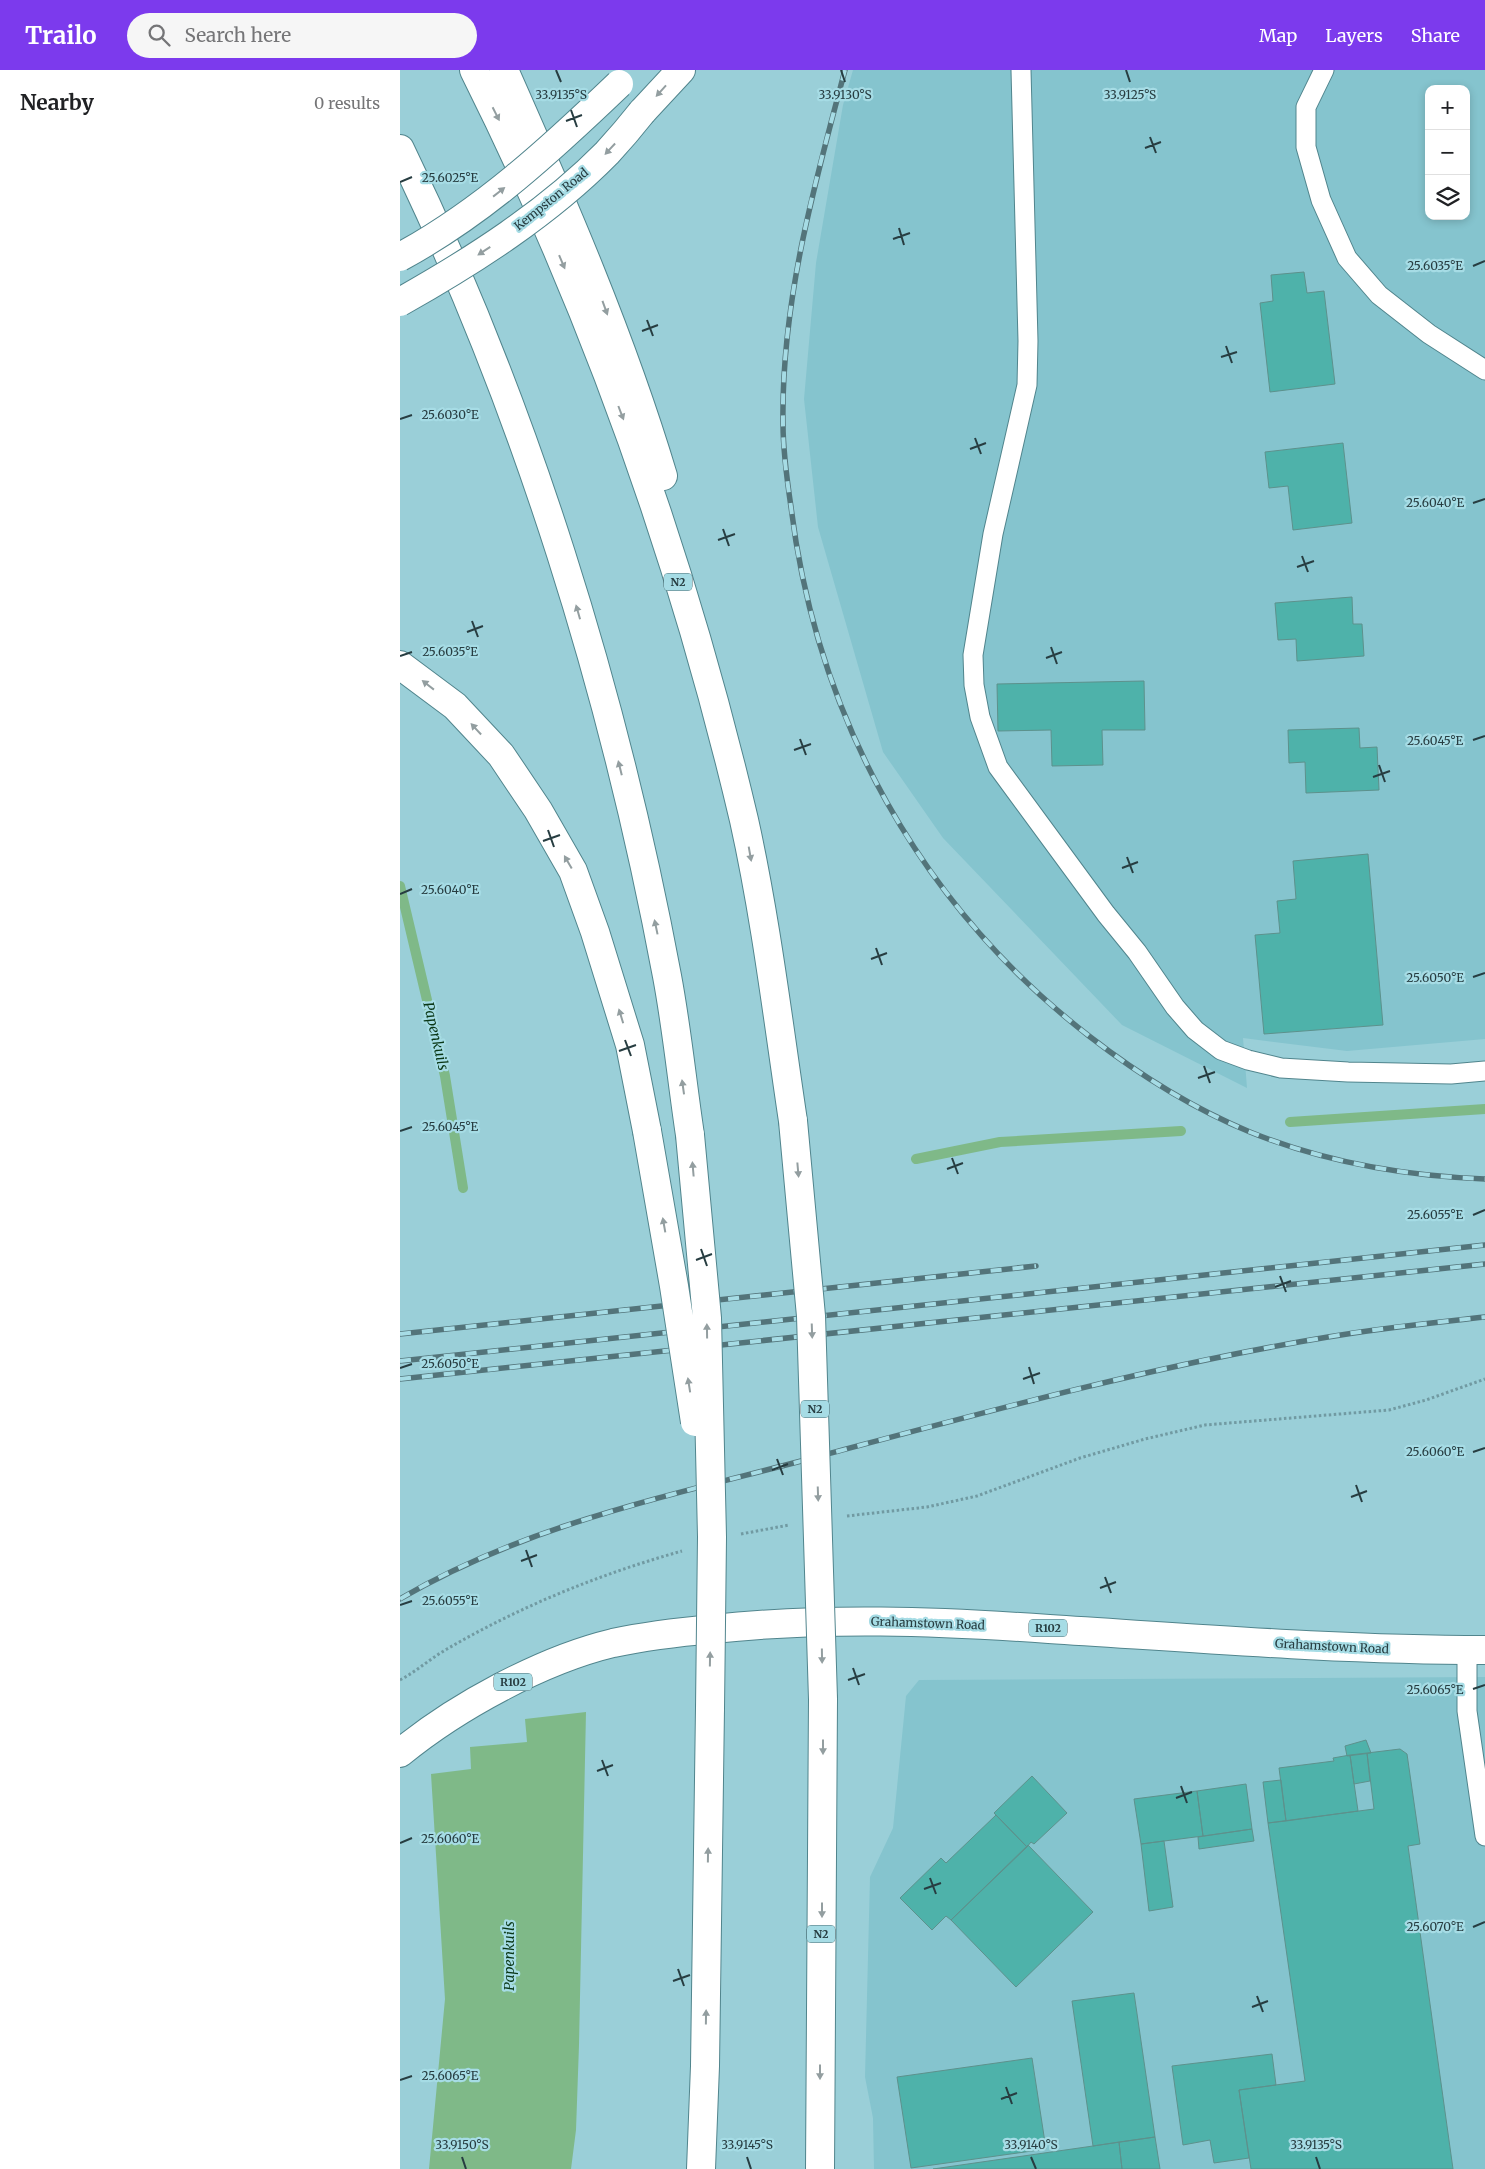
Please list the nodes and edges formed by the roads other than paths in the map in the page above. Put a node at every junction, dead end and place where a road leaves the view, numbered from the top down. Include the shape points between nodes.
1 (474, 70) edge
2 (504, 70) edge
3 (681, 70) edge
4 (1021, 70) edge
5 (1324, 70) edge
6 (624, 77) edge
7 (400, 149) edge
8 (400, 257) edge
9 (400, 302) edge
10 (1485, 370) edge
11 (400, 664) edge
12 (744, 822) junction
13 (1485, 1071) edge
14 (714, 1540) junction
15 (1476, 1650) edge
16 (400, 1753) edge
17 (1485, 1836) edge
18 (705, 2066) junction
19 (701, 2169) edge
20 (706, 2169) edge
21 (820, 2169) edge

1 -> 12 main road, N2 via 520,162 646,478 703,660
2 -> 12 main road via 582,246 646,420 713,640
3 -> 9 main road, Kempston Road, bridge via 606,153 546,206 495,244
4 - 13 lane via 1027,385 993,534 973,655 980,717 998,767 1106,914 1138,952 1174,1007 1195,1030 1221,1050 1282,1068 1441,1074
5 - 10 lane via 1306,107 1306,147 1321,200 1347,258 1379,295 1429,334
8 -> 6 main road, bridge via 467,216 517,178
14 -> 7 main road, bridge via 707,1318 690,1135 667,978 640,848 596,674 556,539 484,342
14 -> 11 main road, bridge via 674,1286 630,1045 595,932 573,871 538,810 500,755 456,706
12 -> 21 main road, N2, bridge via 793,1121 811,1316 823,1699
18 -> 14 main road, bridge
15 - 16 main road, Grahamstown Road / R102 via 1398,1650 881,1620 762,1624 612,1644 530,1674 451,1715
15 - 17 lane via 1466,1711
18 - 19 main road
18 - 20 main road

